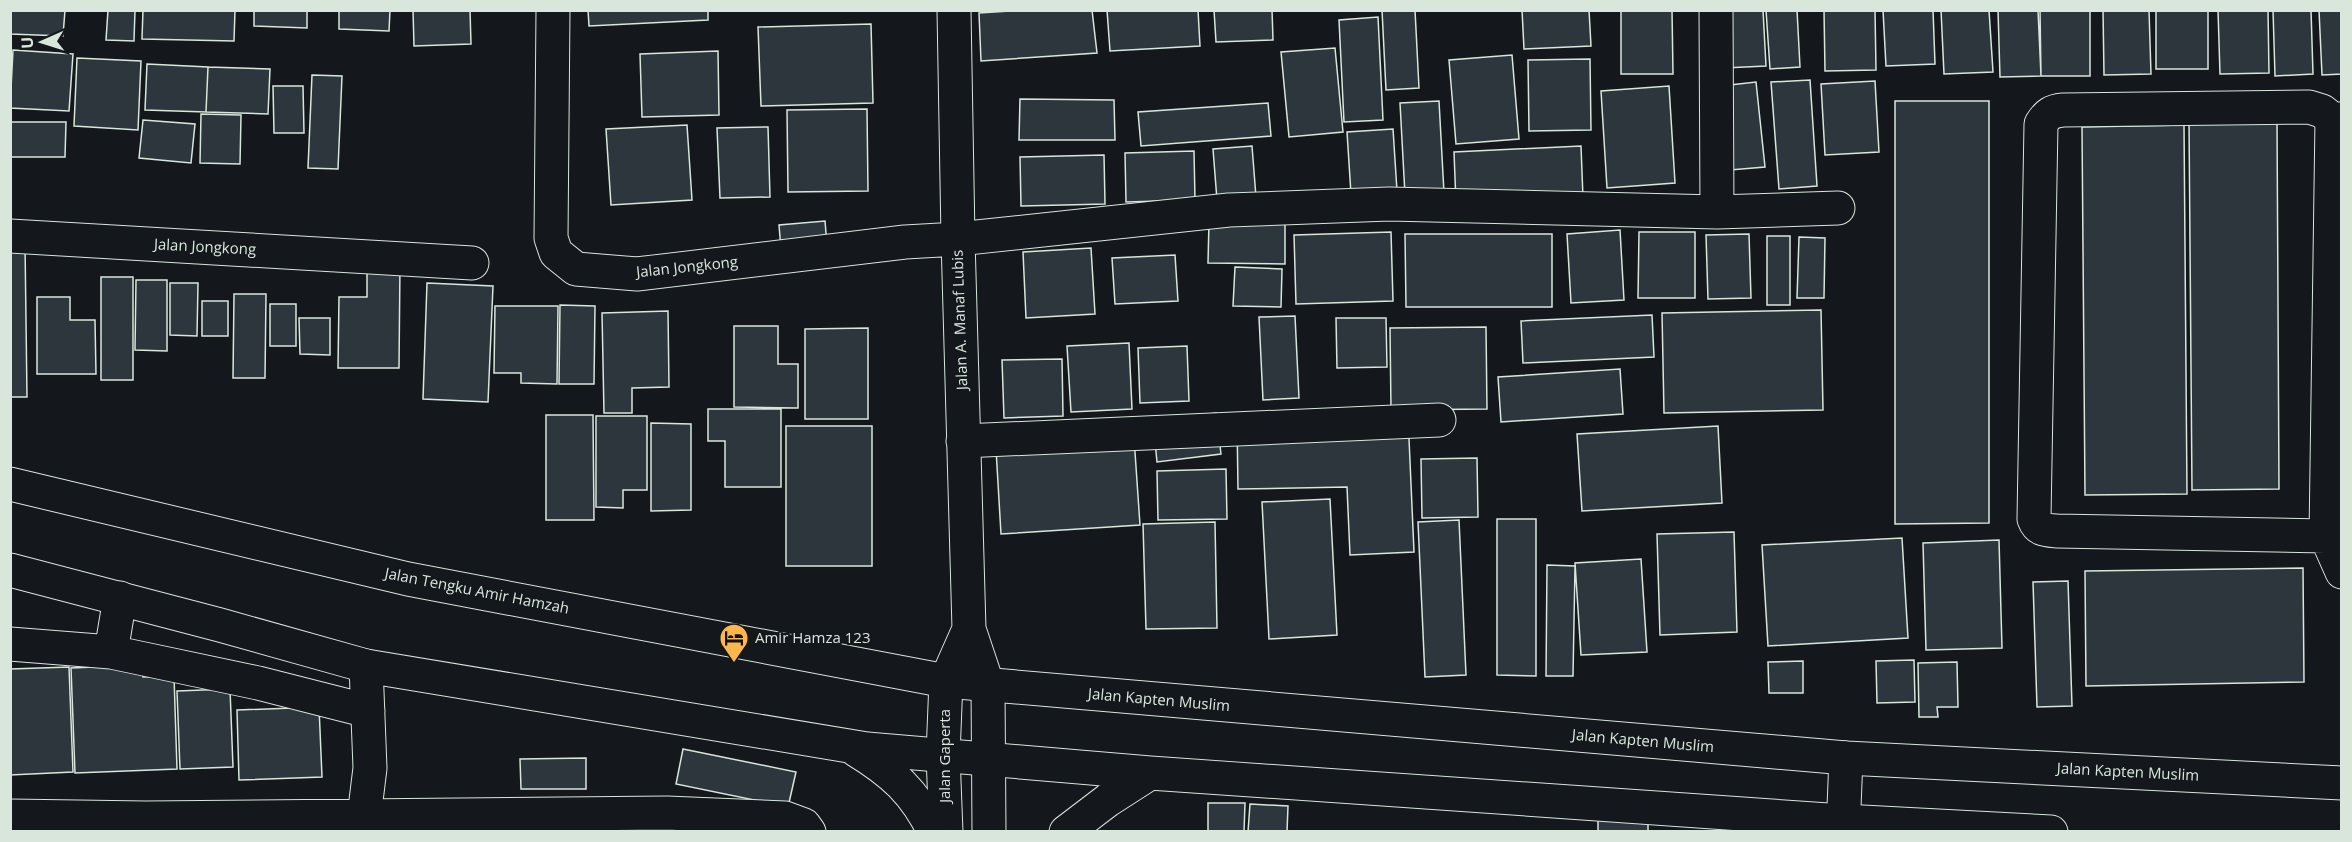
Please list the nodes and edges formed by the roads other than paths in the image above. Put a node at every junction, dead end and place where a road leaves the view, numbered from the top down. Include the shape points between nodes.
1 (553, 10) edge
2 (954, 10) edge
3 (1716, 10) edge
4 (2337, 119) edge
5 (1838, 208) dead end
6 (2336, 208) edge
7 (1717, 212) junction
8 (10, 236) edge
9 (958, 239) junction
10 (472, 263) dead end
11 (2335, 290) edge
12 (2335, 415) edge
13 (1439, 420) dead end
14 (963, 441) junction
15 (10, 484) edge
16 (2326, 536) junction
17 (10, 570) edge
18 (2342, 572) edge
19 (120, 598) junction
20 (969, 629) junction
21 (10, 644) edge
22 (111, 652) junction
23 (366, 666) junction
24 (946, 681) junction
25 (988, 686) junction
26 (368, 711) junction
27 (850, 746) junction
28 (943, 755) junction
29 (1846, 758) junction
30 (989, 761) junction
31 (1150, 773) junction
32 (2342, 783) edge
33 (10, 816) edge
34 (364, 817) junction
35 (1843, 826) edge
36 (809, 831) edge
37 (934, 831) edge
38 (946, 831) edge
39 (989, 831) edge
40 (1066, 831) edge
41 (2051, 831) edge

1 - 9 street, Jalan Jongkong via 551,238 556,253 576,269 637,274
2 - 9 street, Jalan A. Manaf Lubis
3 - 7 street
4 - 6 street
4 - 16 street via 2309,107 2063,110 2046,116 2041,124 2036,525 2056,531
5 - 7 street, Jalan Jongkong
6 - 11 street
7 - 9 street, Jalan Jongkong via 1389,204 1229,210
8 - 10 street, Jalan Jongkong
9 - 14 street, Jalan A. Manaf Lubis
11 - 12 street
12 - 16 street
13 - 14 street
14 - 20 street, Jalan A. Manaf Lubis
15 - 24 street, Jalan Tengku Amir Hamzah via 408,579
16 - 18 street
17 - 19 street
19 - 22 street
19 - 23 street
20 - 24 street, Jalan A. Manaf Lubis
20 - 25 street, Jalan A. Manaf Lubis
21 - 22 street
22 - 26 street
23 - 26 street
23 - 27 street
24 - 25 street, Jalan Kapten Muslim
24 - 28 street, Jalan Gaperta
25 - 29 street, Jalan Kapten Muslim
25 - 30 street
26 - 34 street via 370,768
27 - 28 street
27 - 37 street via 907,788
28 - 30 street
28 - 38 street, Jalan Gaperta
29 - 32 street, Jalan Kapten Muslim
29 - 35 street
30 - 31 street
30 - 39 street
31 - 35 street
31 - 40 street
33 - 34 street
34 - 36 street via 667,813 785,818
35 - 41 street

